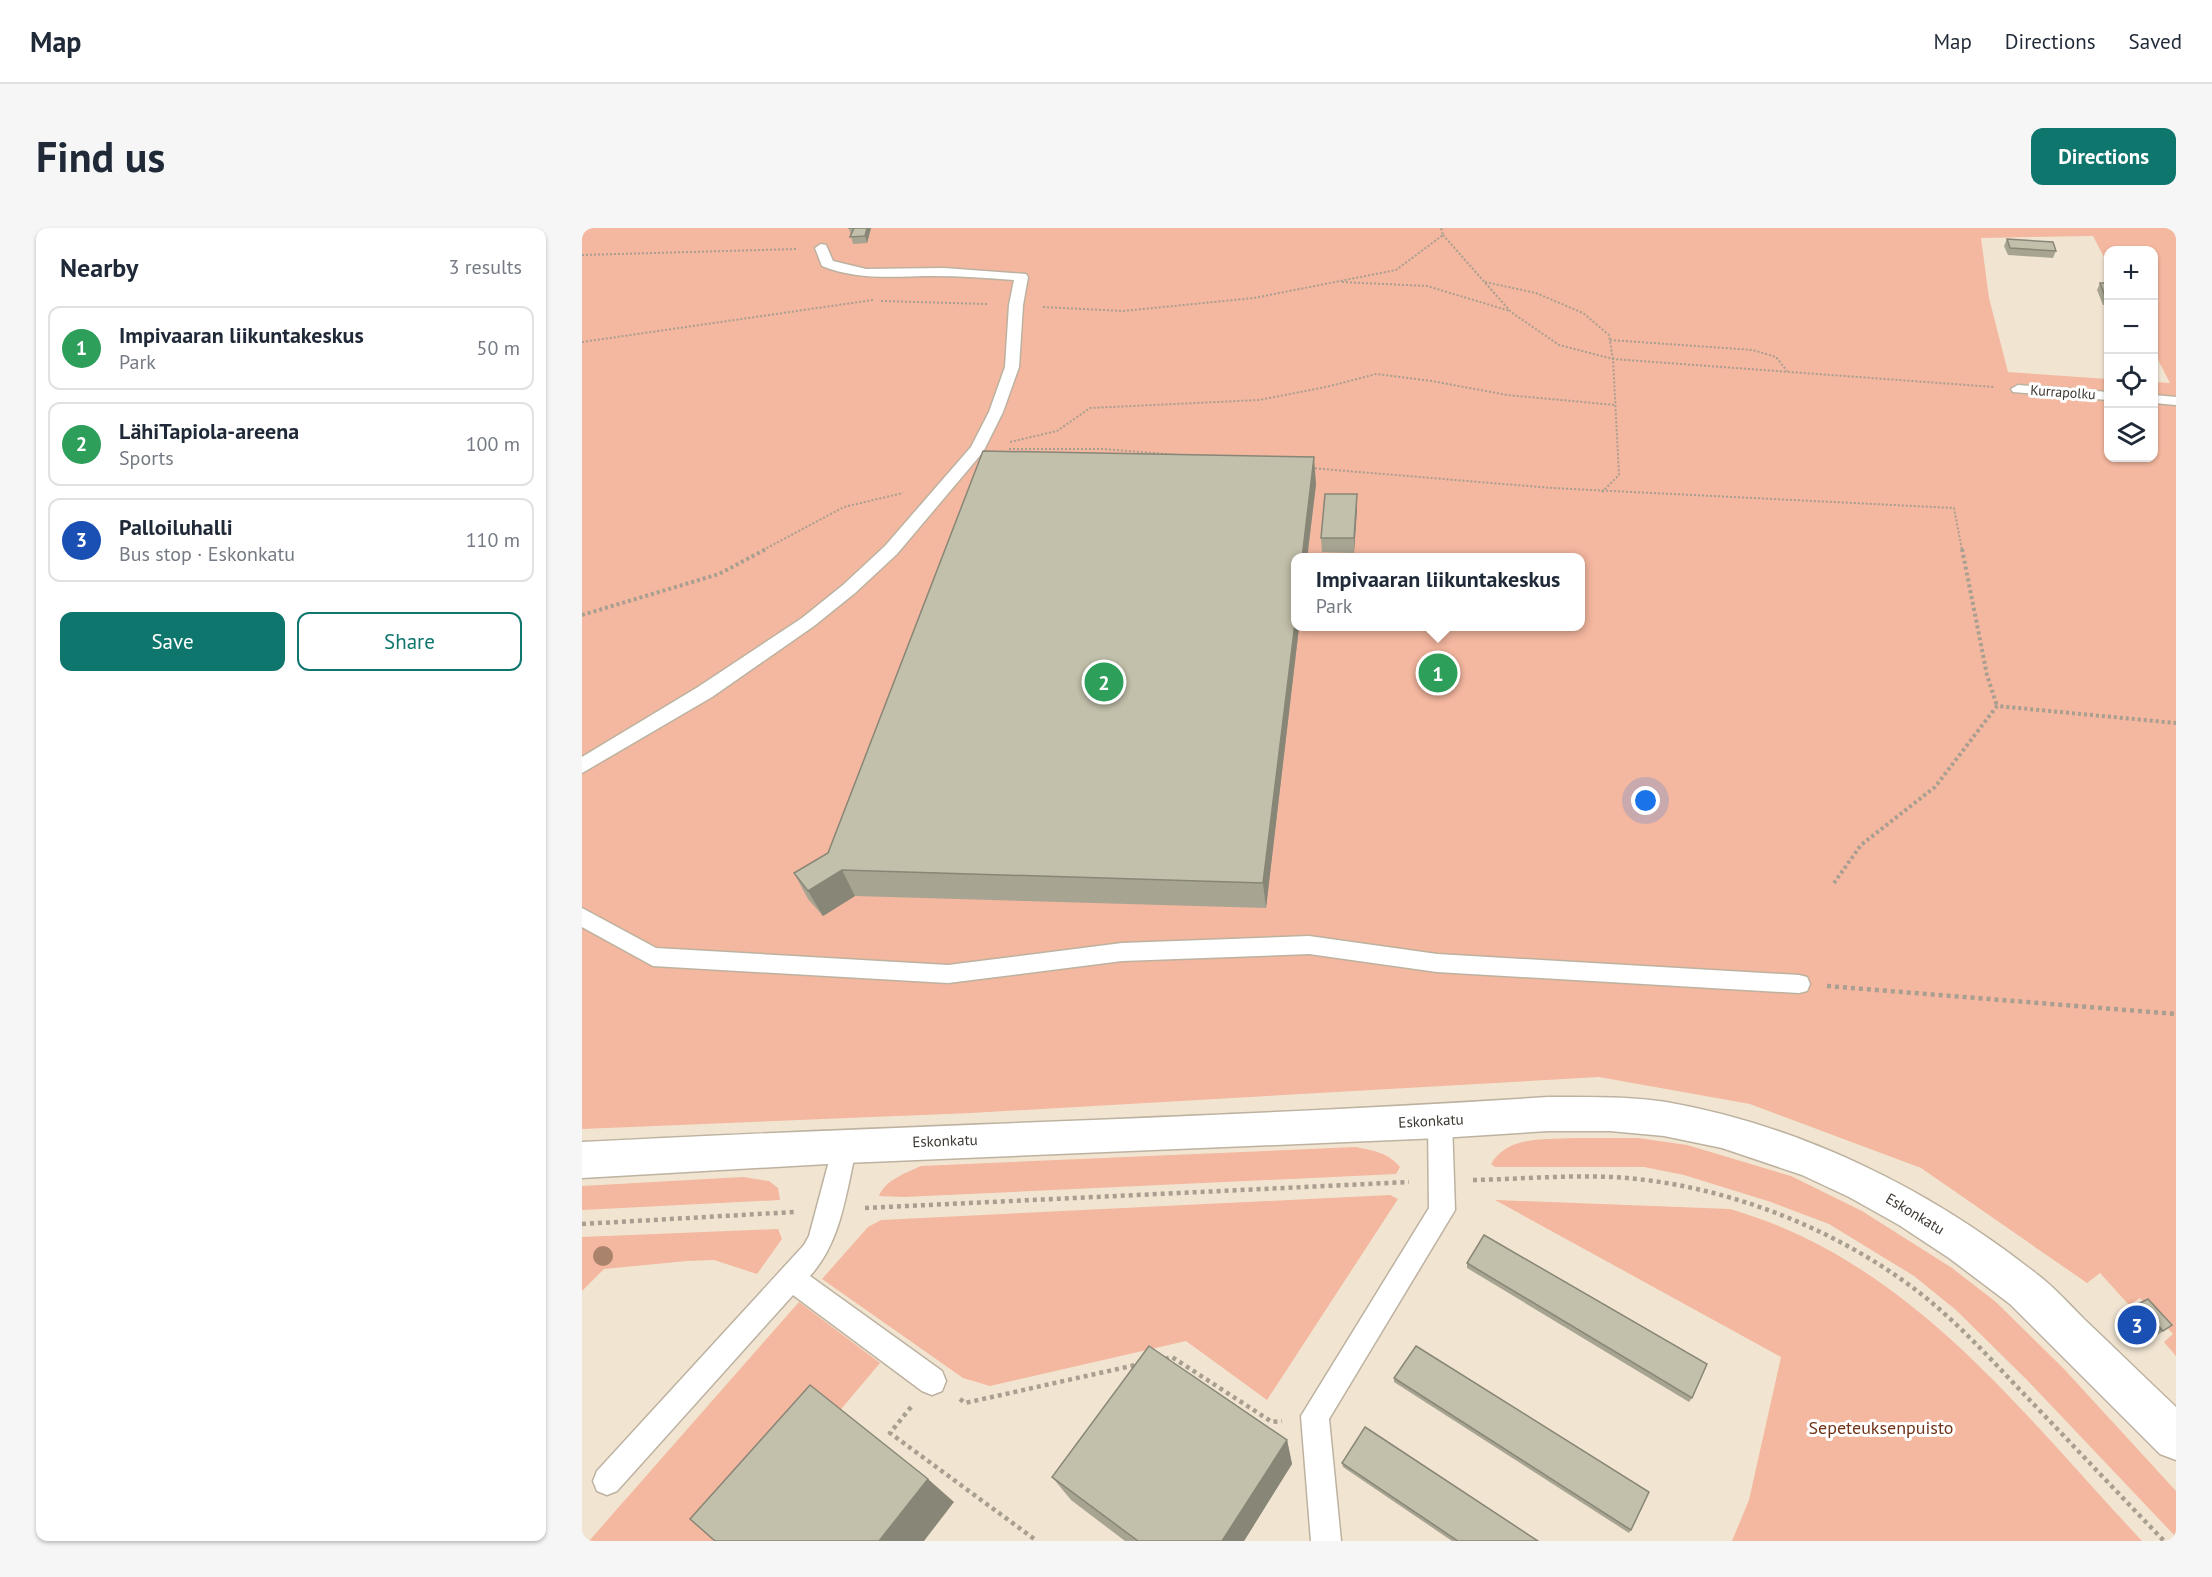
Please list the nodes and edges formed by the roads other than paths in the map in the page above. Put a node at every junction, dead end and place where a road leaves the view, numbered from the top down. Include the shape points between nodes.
1 (821, 248) road end
2 (2018, 389) road end
3 (2104, 396) edge
4 (2158, 399) edge
5 (2176, 400) edge
6 (582, 766) edge
7 (582, 917) edge
8 (1799, 984) road end
9 (1440, 1121) junction
10 (845, 1146) junction
11 (582, 1160) edge
12 (791, 1278) junction
13 (932, 1381) road end
14 (2176, 1438) edge
15 (607, 1481) dead end
16 (1326, 1541) edge

1 - 6 lane via 827,263 853,272 1021,277 1012,367 996,412 978,449 891,550 849,589 705,692
2 - 3 lane, Kurrapolku
4 - 5 lane
7 - 8 lane via 653,957 948,974 1122,952 1309,945 1437,963
9 - 10 street, Eskonkatu
9 - 14 street, Eskonkatu via 1548,1113 1653,1118 1722,1131 1811,1160 1913,1212 2025,1290
9 - 16 lane via 1442,1210 1315,1416
10 - 11 street, Eskonkatu
10 - 12 lane via 821,1242
12 - 13 lane
12 - 15 lane

